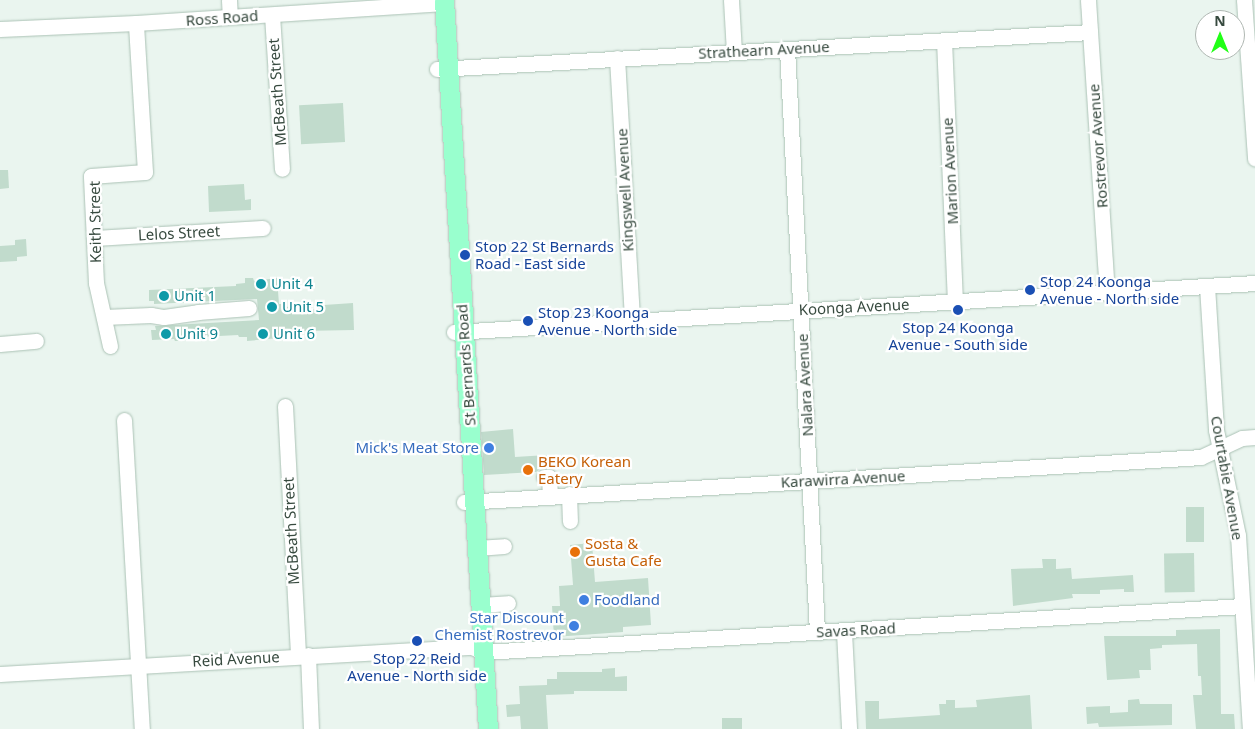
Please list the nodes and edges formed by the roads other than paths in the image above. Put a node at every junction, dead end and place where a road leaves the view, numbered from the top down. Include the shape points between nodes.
1 (229, 0) edge
2 (731, 0) edge
3 (1088, 0) edge
4 (1244, 0) edge
5 (439, 2) edge
6 (272, 15) junction
7 (230, 17) junction
8 (136, 23) junction
9 (0, 29) edge
10 (1090, 32) junction
11 (944, 40) junction
12 (787, 49) junction
13 (734, 52) junction
14 (617, 58) junction
15 (442, 68) junction
16 (1254, 124) edge
17 (1255, 159) edge
18 (282, 169) dead end
19 (263, 228) dead end
20 (94, 238) junction
21 (1255, 283) edge
22 (1207, 286) junction
23 (1107, 293) junction
24 (955, 302) junction
25 (249, 309) dead end
26 (801, 311) junction
27 (104, 318) junction
28 (632, 321) junction
29 (459, 331) junction
30 (36, 341) dead end
31 (0, 344) edge
32 (110, 346) dead end
33 (285, 406) dead end
34 (124, 420) dead end
35 (1255, 438) edge
36 (1220, 450) junction
37 (544, 477) dead end
38 (810, 481) junction
39 (569, 494) junction
40 (550, 496) junction
41 (469, 501) junction
42 (570, 521) dead end
43 (504, 546) dead end
44 (477, 548) junction
45 (1248, 590) edge
46 (508, 603) dead end
47 (481, 605) junction
48 (1242, 606) junction
49 (817, 632) junction
50 (844, 632) junction
51 (478, 649) junction
52 (303, 656) junction
53 (138, 665) junction
54 (0, 674) edge
55 (142, 729) edge
56 (311, 729) edge
57 (478, 729) edge
58 (488, 729) edge
59 (850, 729) edge
60 (1250, 729) edge

1 - 7 street
2 - 13 street
3 - 10 street, Rostrevor Avenue
4 - 16 street
5 - 6 street, Ross Road
5 - 15 main road, St Bernards Road
6 - 7 street, Ross Road
6 - 18 street, McBeath Street
7 - 8 street, Ross Road
8 - 9 street, Ross Road
8 - 20 street, Keith Street via 145,172 91,176
10 - 11 street, Strathearn Avenue
10 - 23 street, Rostrevor Avenue
11 - 12 street, Strathearn Avenue
11 - 24 street, Marion Avenue
12 - 13 street, Strathearn Avenue
12 - 26 street, Nalara Avenue
13 - 14 street, Strathearn Avenue
14 - 15 street, Strathearn Avenue
14 - 28 street, Kingswell Avenue
15 - 29 main road, St Bernards Road
16 - 17 street
19 - 20 street, Lelos Street
20 - 27 street, Keith Street via 96,283
21 - 22 street, Koonga Avenue
22 - 23 street, Koonga Avenue
22 - 36 street, Courtabie Avenue
23 - 24 street, Koonga Avenue
24 - 26 street, Koonga Avenue
25 - 27 street via 164,317
26 - 28 street, Koonga Avenue
26 - 38 street, Nalara Avenue
27 - 32 street, Keith Street
28 - 29 street, Koonga Avenue
29 - 41 main road, St Bernards Road
30 - 31 street
33 - 52 street, McBeath Street
34 - 53 street
35 - 36 street, Karawirra Avenue via 1242,438
36 - 38 street, Karawirra Avenue via 1201,457
36 - 45 street, Courtabie Avenue
37 - 40 street via 549,477
38 - 39 street, Karawirra Avenue
38 - 49 street, Nalara Avenue
39 - 40 street, Karawirra Avenue
39 - 42 street
40 - 41 street, Karawirra Avenue
41 - 44 main road, St Bernards Road
41 - 51 main road, St Bernards Road
43 - 44 street
44 - 47 main road, St Bernards Road
45 - 48 street, Courtabie Avenue
46 - 47 street
47 - 51 main road, St Bernards Road
48 - 50 street, Savas Road
48 - 60 street, Courtabie Avenue
49 - 50 street, Savas Road
49 - 51 street, Savas Road
50 - 59 street
51 - 52 street, Reid Avenue
51 - 57 main road, St Bernards Road
51 - 58 main road, St Bernards Road
52 - 53 street, Reid Avenue
52 - 56 street, McBeath Street
53 - 54 street, Reid Avenue
53 - 55 street

